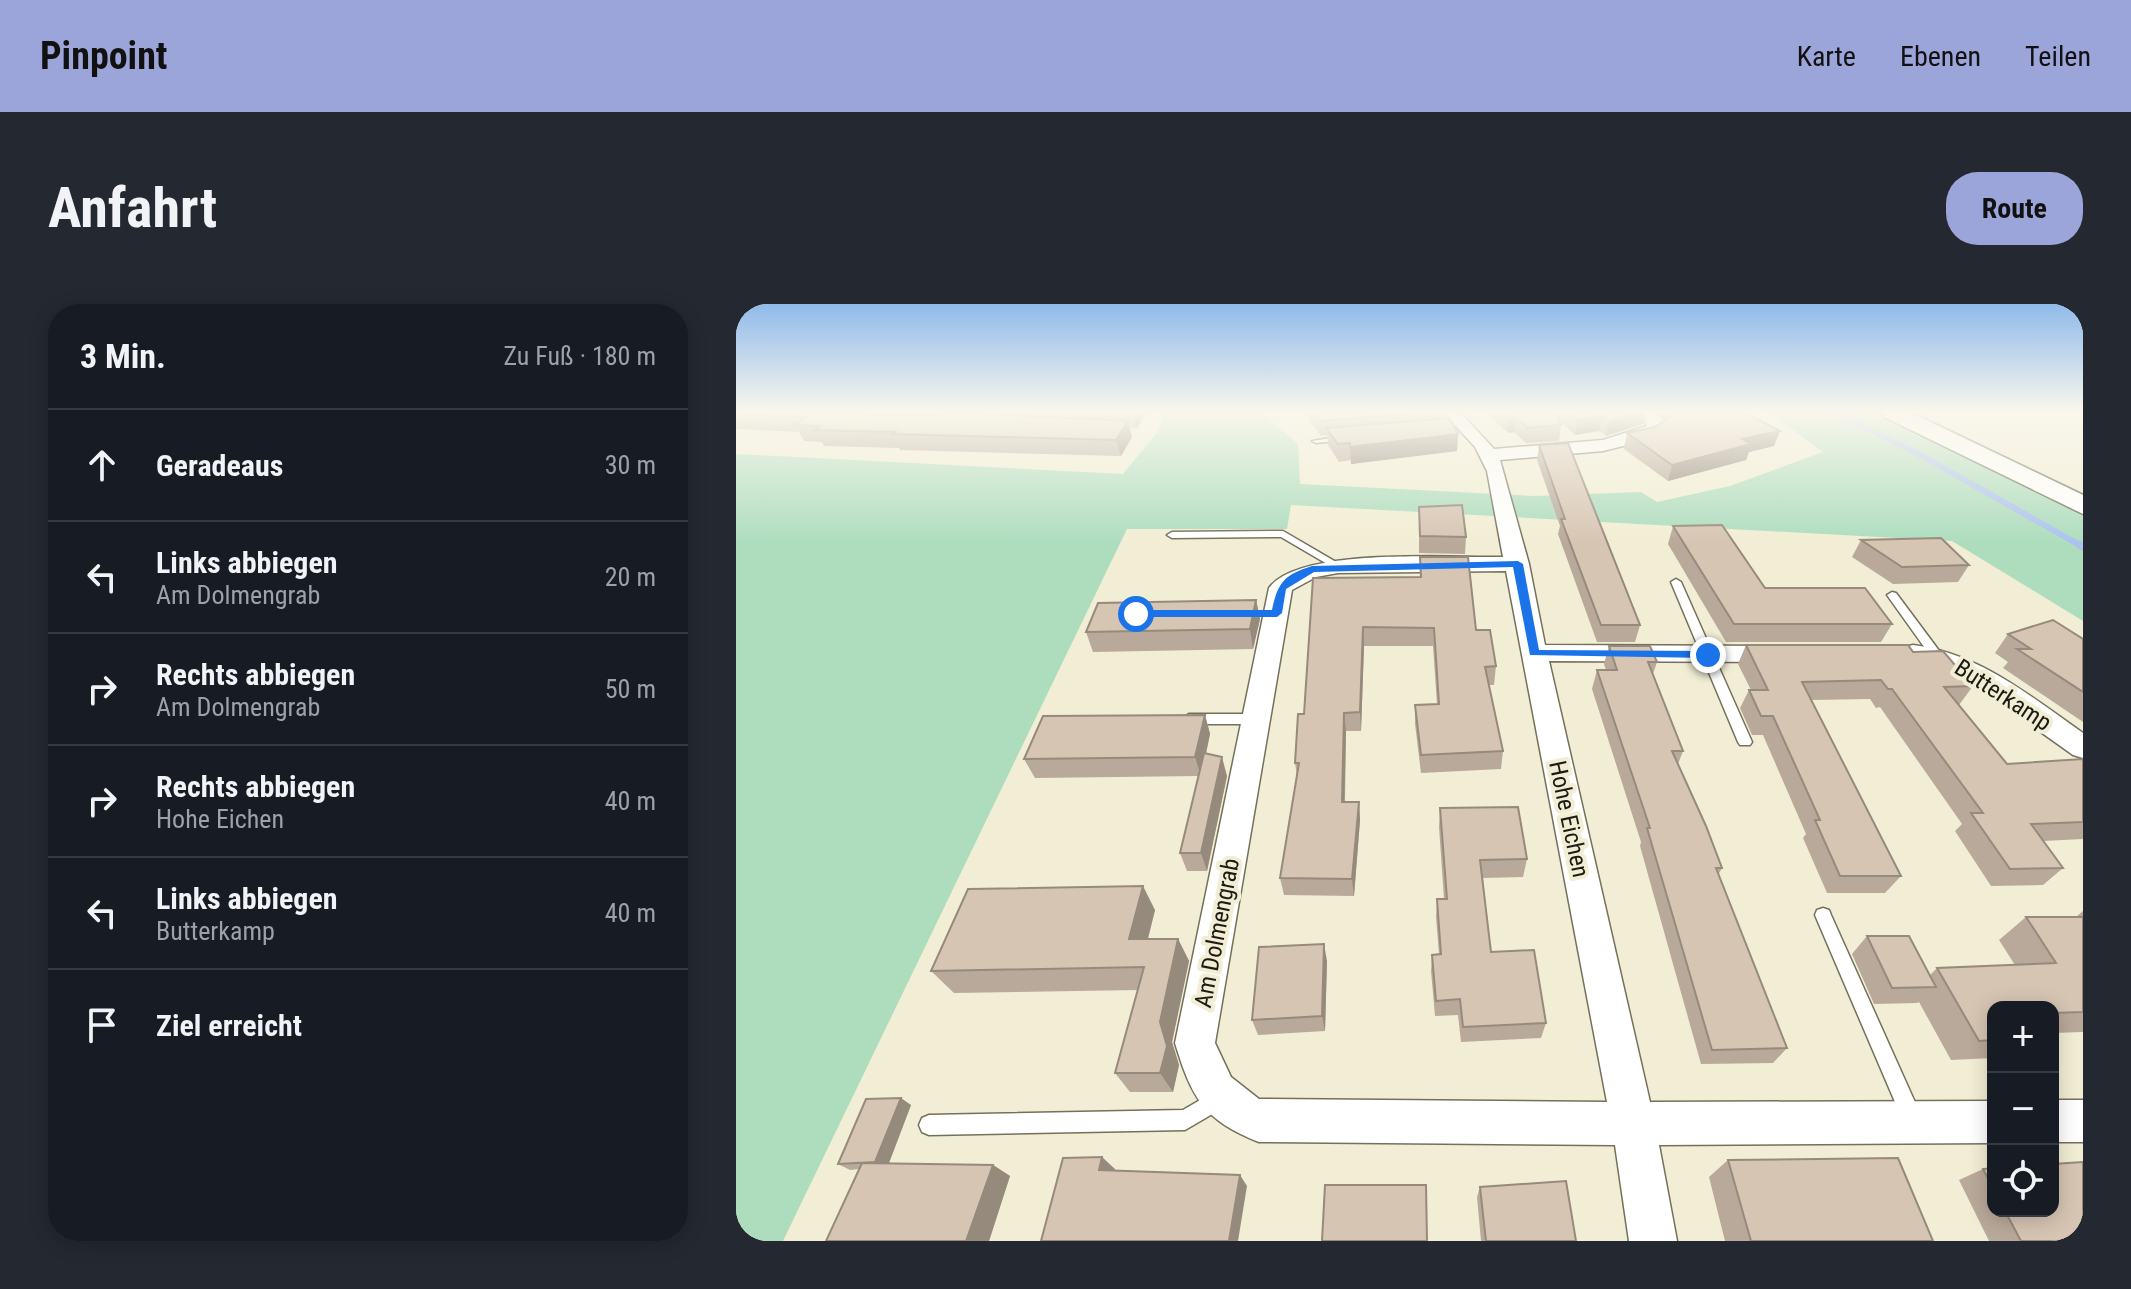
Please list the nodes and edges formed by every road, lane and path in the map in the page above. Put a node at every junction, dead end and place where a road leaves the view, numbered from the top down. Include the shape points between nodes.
1 (1489, 455) edge
2 (1981, 456) edge
3 (2083, 506) edge
4 (1172, 535) dead end
5 (1518, 564) junction
6 (1338, 566) junction
7 (1676, 582) dead end
8 (1892, 595) dead end
9 (1534, 653) junction
10 (1894, 653) edge
11 (1801, 654) edge
12 (1708, 655) junction
13 (1936, 655) junction
14 (1166, 719) edge
15 (1259, 719) junction
16 (1745, 742) dead end
17 (2083, 748) edge
18 (1823, 915) dead end
19 (1220, 1098) junction
20 (2059, 1121) edge
21 (2083, 1121) edge
22 (1913, 1122) junction
23 (1987, 1122) edge
24 (1633, 1124) junction
25 (929, 1125) dead end
26 (1653, 1241) edge

1 - 5 street, Hohe Eichen
2 - 3 street
4 - 6 lane via 1283,534
5 - 6 street, Am Dolmengrab
5 - 9 street, Hohe Eichen
6 - 15 street, Am Dolmengrab via 1312,569 1281,588 1269,613
7 - 12 lane
8 - 13 lane
9 - 12 street
9 - 24 street, Hohe Eichen
10 - 13 street, Butterkamp
11 - 12 street
12 - 16 lane
13 - 17 street, Butterkamp via 1962,664
14 - 15 lane
15 - 19 street, Am Dolmengrab via 1195,1043 1208,1084
18 - 22 lane
19 - 24 street via 1230,1109 1259,1121
19 - 25 lane via 1185,1120
20 - 21 street
22 - 23 street
22 - 24 street
24 - 26 street, Hohe Eichen

